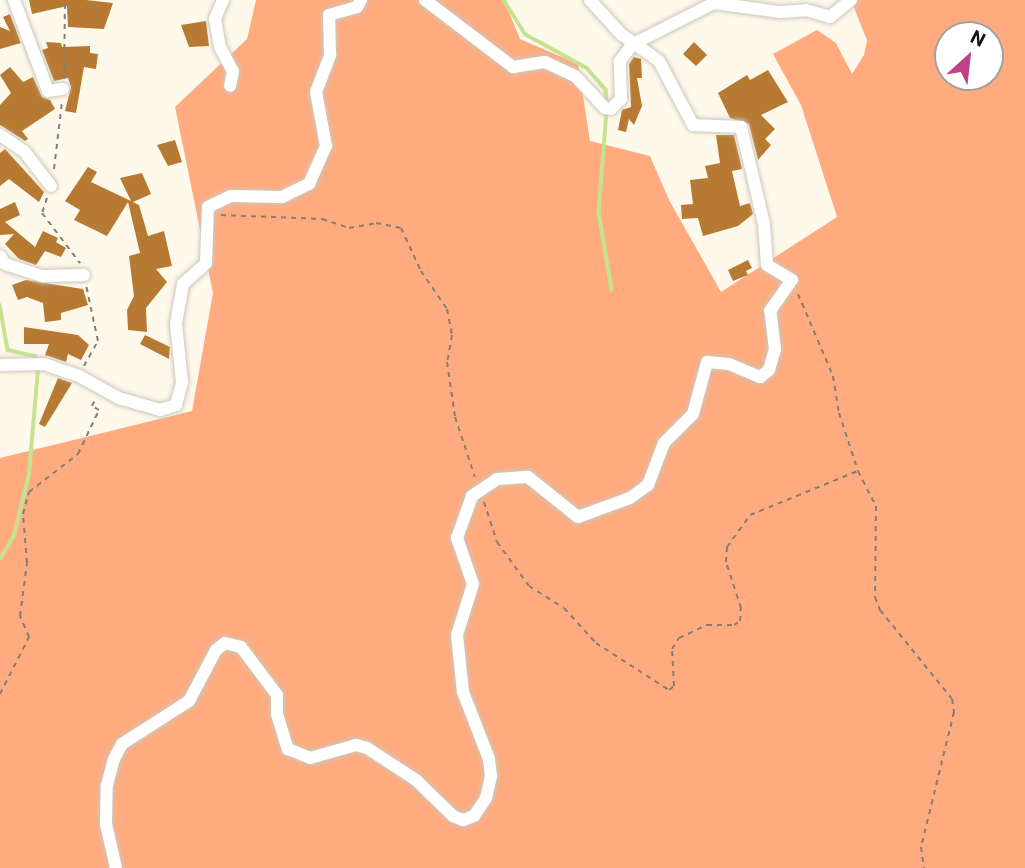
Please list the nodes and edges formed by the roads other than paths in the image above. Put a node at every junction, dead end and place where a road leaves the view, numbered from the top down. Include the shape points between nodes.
1 (14, 0) edge
2 (223, 0) edge
3 (361, 0) edge
4 (425, 0) edge
5 (590, 0) edge
6 (851, 0) edge
7 (806, 5) edge
8 (633, 44) junction
9 (230, 86) dead end
10 (63, 89) road end
11 (0, 135) edge
12 (51, 186) dead end
13 (0, 256) edge
14 (84, 275) road end
15 (0, 365) edge
16 (116, 868) edge

1 - 10 street via 48,92
2 - 9 street via 215,19 220,47 233,71
3 - 15 street via 358,8 329,15 330,55 316,92 326,145 309,184 282,197 223,200 208,207 204,220 206,263 183,284 176,324 182,382 176,405 160,410 44,364
4 - 8 street via 513,67 545,62 575,76 605,108 611,109 621,99 620,61
5 - 8 street
6 - 7 street via 830,17
7 - 8 street via 780,12 714,3
8 - 16 street via 659,61 684,100 693,125 741,127 764,224 767,265 792,280 770,311 775,349 769,370 761,377 712,360 703,365 693,414 664,443 648,485 630,498 578,517 528,477 497,479 472,496 457,538 473,584 457,635 463,692 491,776 486,798 474,817 463,820 453,816 416,780 367,748 356,745 310,758 288,749 277,714 277,695 241,647 225,643 216,650 189,701 122,744 107,785 106,824
11 - 12 street via 24,151
13 - 14 street via 5,264 43,276

